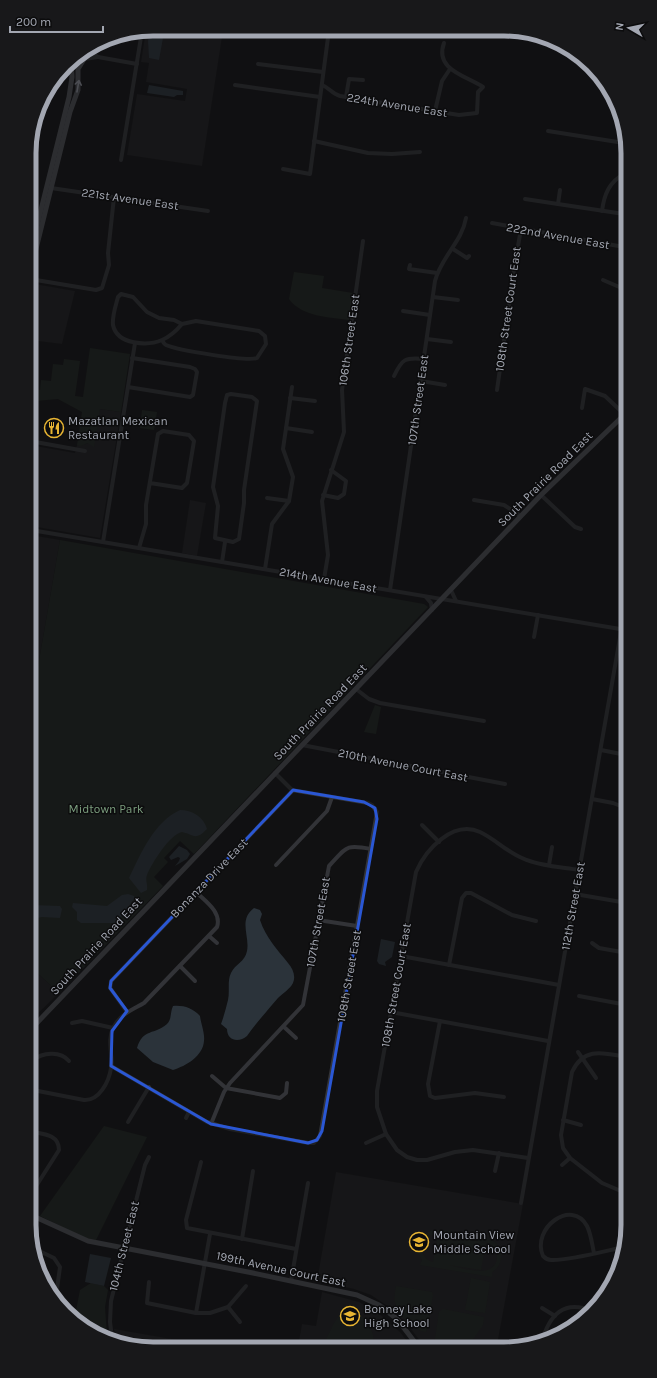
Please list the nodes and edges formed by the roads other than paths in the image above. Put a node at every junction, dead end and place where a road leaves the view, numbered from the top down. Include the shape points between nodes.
1 (328, 36) edge
2 (141, 37) edge
3 (444, 43) dead end
4 (92, 53) edge
5 (98, 57) junction
6 (83, 59) joint
7 (137, 64) junction
8 (258, 64) dead end
9 (450, 69) junction
10 (71, 70) edge
11 (323, 72) junction
12 (363, 80) dead end
13 (235, 85) dead end
14 (322, 85) junction
15 (346, 97) junction
16 (320, 98) junction
17 (436, 111) junction
18 (548, 131) dead end
19 (314, 141) junction
20 (620, 143) edge
21 (420, 152) dead end
22 (121, 160) dead end
23 (283, 169) dead end
24 (621, 176) edge
25 (51, 188) junction
26 (560, 190) dead end
27 (114, 197) junction
28 (525, 198) dead end
29 (558, 204) junction
30 (208, 211) dead end
31 (602, 211) junction
32 (621, 214) edge
33 (466, 218) dead end
34 (492, 223) dead end
35 (521, 229) junction
36 (36, 230) edge
37 (363, 241) dead end
38 (621, 246) edge
39 (36, 249) edge
40 (453, 249) junction
41 (469, 256) dead end
42 (410, 265) dead end
43 (437, 273) junction
44 (36, 280) edge
45 (603, 280) dead end
46 (621, 288) edge
47 (433, 297) junction
48 (458, 300) dead end
49 (403, 312) dead end
50 (430, 315) junction
51 (182, 324) junction
52 (427, 339) junction
53 (162, 340) junction
54 (451, 342) dead end
55 (135, 343) junction
56 (132, 358) junction
57 (424, 359) junction
58 (394, 376) dead end
59 (421, 381) junction
60 (445, 385) dead end
61 (128, 387) junction
62 (292, 387) dead end
63 (497, 390) dead end
64 (290, 398) junction
65 (315, 402) dead end
66 (582, 408) dead end
67 (621, 410) edge
68 (621, 418) edge
69 (286, 428) junction
70 (312, 432) dead end
71 (36, 442) edge
72 (85, 451) dead end
73 (331, 470) junction
74 (150, 482) junction
75 (323, 495) junction
76 (541, 495) junction
77 (267, 498) dead end
78 (474, 500) dead end
79 (289, 501) junction
80 (521, 516) junction
81 (581, 529) dead end
82 (36, 531) edge
83 (103, 542) junction
84 (225, 542) junction
85 (139, 548) junction
86 (222, 562) junction
87 (265, 569) junction
88 (324, 579) junction
89 (390, 590) junction
90 (451, 590) junction
91 (426, 596) junction
92 (442, 599) junction
93 (456, 601) junction
94 (432, 610) junction
95 (538, 615) junction
96 (621, 629) edge
97 (534, 637) dead end
98 (621, 645) edge
99 (356, 689) junction
100 (484, 721) dead end
101 (302, 745) junction
102 (601, 750) junction
103 (621, 754) edge
104 (275, 773) junction
105 (505, 784) dead end
106 (293, 790) junction
107 (332, 797) junction
108 (592, 799) junction
109 (621, 806) edge
110 (422, 825) dead end
111 (439, 842) junction
112 (552, 847) dead end
113 (371, 849) junction
114 (276, 865) dead end
115 (549, 865) junction
116 (579, 870) junction
117 (196, 892) junction
118 (575, 894) junction
119 (621, 902) edge
120 (318, 920) junction
121 (536, 920) dead end
122 (358, 926) junction
123 (209, 936) junction
124 (218, 943) dead end
125 (592, 943) dead end
126 (621, 952) edge
127 (401, 956) junction
128 (449, 965) junction
129 (180, 966) junction
130 (196, 981) dead end
131 (558, 985) junction
132 (579, 996) dead end
133 (621, 1004) edge
134 (127, 1012) junction
135 (391, 1012) junction
136 (440, 1021) junction
137 (72, 1023) dead end
138 (36, 1024) edge
139 (284, 1027) junction
140 (113, 1028) junction
141 (296, 1038) dead end
142 (548, 1041) junction
143 (578, 1052) dead end
144 (621, 1056) edge
145 (36, 1058) edge
146 (582, 1058) junction
147 (68, 1061) dead end
148 (111, 1066) junction
149 (212, 1076) dead end
150 (596, 1078) dead end
151 (287, 1083) dead end
152 (149, 1087) junction
153 (226, 1088) junction
154 (36, 1091) edge
155 (504, 1097) dead end
156 (189, 1112) junction
157 (186, 1118) dead end
158 (563, 1120) junction
159 (128, 1122) dead end
160 (211, 1124) junction
161 (581, 1125) dead end
162 (36, 1133) edge
163 (386, 1134) junction
164 (366, 1143) dead end
165 (499, 1153) junction
166 (149, 1157) dead end
167 (528, 1158) junction
168 (570, 1158) junction
169 (201, 1162) dead end
170 (562, 1164) dead end
171 (253, 1171) dead end
172 (495, 1171) dead end
173 (308, 1183) dead end
174 (36, 1186) edge
175 (621, 1191) edge
176 (521, 1203) dead end
177 (36, 1217) edge
178 (210, 1234) junction
179 (242, 1239) junction
180 (618, 1248) edge
181 (123, 1249) junction
182 (296, 1249) junction
183 (39, 1251) edge
184 (594, 1253) junction
185 (205, 1264) junction
186 (290, 1281) junction
187 (149, 1282) dead end
188 (246, 1286) dead end
189 (55, 1288) edge
190 (228, 1307) junction
191 (542, 1308) dead end
192 (586, 1308) edge
193 (196, 1313) junction
194 (554, 1316) junction
195 (240, 1322) dead end
196 (545, 1334) edge
197 (112, 1335) edge
198 (415, 1342) edge

1 - 11 street
2 - 7 street
3 - 9 street via 443,56
4 - 5 street
5 - 6 street
5 - 7 street
25 -> 6 main road via 78,90 78,69
7 - 22 street
8 - 11 street
9 - 17 street via 442,81
9 - 17 street, 224th Avenue East via 483,87 478,92 477,114 466,116
10 - 36 main road via 69,97
11 - 14 street
12 - 15 street via 349,79
13 - 16 street
14 - 15 street, 224th Avenue East via 333,94
14 - 16 street
15 - 17 street, 224th Avenue East
16 - 19 street
18 - 20 street
19 - 21 street via 368,153
19 - 23 street via 310,174
24 - 31 street via 607,190
25 - 27 street, 221st Avenue East
25 - 39 main road
26 - 29 street
27 - 30 street, 221st Avenue East
27 - 44 street via 109,265 102,288 96,290
28 - 29 street
29 - 31 street
31 - 32 street
33 - 40 street, 107th Street East via 461,236
34 - 35 street, 222nd Avenue East
35 - 38 street, 222nd Avenue East
35 - 63 street, 108th Street Court East
37 - 73 street, 106th Street East via 342,390 344,429
40 - 41 street via 467,258
40 - 43 street, 107th Street East
42 - 43 street via 409,269
43 - 47 street, 107th Street East
45 - 46 street
47 - 48 street
47 - 50 street, 107th Street East
49 - 50 street
50 - 52 street, 107th Street East
51 - 53 street
51 - 53 street via 196,321 259,331 265,336 266,344 259,356 246,359 188,350 166,345
51 - 55 street via 154,317 133,297 121,294 113,320 115,331
52 - 54 street
52 - 57 street, 107th Street East
53 - 55 street
55 - 56 street
56 - 61 street
56 - 61 street via 195,369 197,372 194,394 190,397
57 - 58 street via 406,359 400,363
57 - 59 street, 107th Street East
59 - 60 street
59 - 89 street, 107th Street East
61 - 83 street
62 - 64 street
64 - 65 street
64 - 69 street
66 - 67 street via 585,389 605,396
68 - 76 main road, South Prairie Road East
69 - 70 street
69 - 79 street via 283,449 293,474
71 - 72 street
73 - 75 street, 106th Street East
73 - 75 street via 346,481 344,494 338,498
74 - 74 street via 158,434 176,433 193,438 185,487
74 - 85 street via 146,524
75 - 88 street, 106th Street East via 321,505 328,555
76 - 80 main road, South Prairie Road East
76 - 81 street via 575,527
77 - 79 street
78 - 80 street via 508,507
79 - 87 street via 272,524
80 - 90 main road, South Prairie Road East
82 - 83 street, 214th Avenue East
83 - 85 street, 214th Avenue East
84 - 84 street via 215,538 218,506 213,491 225,403 229,394 252,397 257,401 239,539
84 - 86 street
85 - 86 street, 214th Avenue East
86 - 87 street, 214th Avenue East
87 - 88 street, 214th Avenue East
88 - 89 street, 214th Avenue East
89 - 91 street, 214th Avenue East
90 - 92 main road, South Prairie Road East
90 - 93 street
91 - 92 street, 214th Avenue East
91 - 94 street
92 - 93 street, 214th Avenue East
92 - 94 main road, South Prairie Road East
93 - 95 street, 214th Avenue East
94 - 99 main road, South Prairie Road East
95 - 96 street, 214th Avenue East
95 - 97 street
98 - 102 street, 112th Street East
99 - 100 street via 369,699 386,704
99 - 101 main road, South Prairie Road East
101 - 104 main road, South Prairie Road East
101 - 105 street, 210th Avenue Court East
102 - 103 street
102 - 108 street, 112th Street East
104 - 106 street
104 - 138 main road, South Prairie Road East
106 - 107 street
106 - 117 street, Bonanza Drive East
107 - 113 street, 108th Street East via 368,803 375,808 377,819
107 - 114 street via 327,811
108 - 109 street
108 - 116 street, 112th Street East
110 - 111 street
111 - 115 street, 108th Street Court East via 458,830 474,830 523,859
111 - 127 street, 108th Street Court East via 426,854 416,872
112 - 115 street
113 - 120 street, 107th Street East via 349,846 328,869
113 - 122 street, 108th Street East
115 - 116 street, 108th Street Court East
116 - 118 street, 112th Street East
117 - 123 street via 218,916 217,927
117 - 134 street, Bonanza Drive East via 116,975 110,985
118 - 119 street
118 - 131 street, 112th Street East
120 - 122 street
120 - 139 street, 107th Street East via 303,1005
121 - 128 street via 512,915 467,893 462,898
122 - 160 street, 108th Street East via 322,1132 315,1142 308,1143
123 - 124 street
123 - 129 street
125 - 126 street via 599,948
127 - 128 street
127 - 135 street, 108th Street Court East
128 - 131 street
129 - 130 street
129 - 134 street via 144,1003
131 - 142 street, 112th Street East
132 - 133 street
134 - 140 street
135 - 136 street
135 - 163 street, 108th Street Court East via 376,1098 378,1113
136 - 142 street
136 - 155 street via 428,1084 430,1095 434,1098 476,1093
137 - 140 street via 82,1021
139 - 141 street
139 - 153 street
140 - 148 street via 110,1046
142 - 167 street, 112th Street East
143 - 146 street
144 - 146 street via 595,1052
145 - 147 street via 49,1054 62,1056
146 - 150 street
146 - 158 street via 572,1072
148 - 152 street
148 - 154 street via 109,1076 96,1098 88,1100
149 - 153 street
151 - 153 street via 287,1090 280,1098
152 - 156 street
152 - 159 street
153 - 160 street
156 - 157 street
156 - 160 street
158 - 161 street
158 - 168 street via 561,1142
162 - 174 street via 51,1136 58,1143 59,1150
163 - 164 street
163 - 165 street, 108th Street Court East via 397,1150 417,1160 464,1150
165 - 167 street, 108th Street Court East
165 - 172 street
166 - 181 street, 104th Street East
167 - 176 street, 112th Street East
168 - 170 street
168 - 175 street via 602,1183
169 - 178 street via 186,1227 189,1230
171 - 179 street
173 - 182 street
177 - 181 main road, 199th Avenue Court East via 83,1240
178 - 179 street
178 - 185 street
179 - 182 street
180 - 184 street
181 - 185 main road, 199th Avenue Court East
181 - 197 street, 104th Street East via 110,1301
182 - 186 street
183 - 189 street via 54,1258 59,1264 61,1273 57,1289
184 - 184 street via 587,1225 579,1219 567,1216 555,1219 548,1225 542,1242 543,1256 548,1260
185 - 186 main road, 199th Avenue Court East
185 - 193 street
186 - 198 main road, 199th Avenue Court East via 347,1292 379,1306 396,1318
187 - 193 street via 147,1303
188 - 190 street
190 - 193 street via 210,1313
190 - 195 street
191 - 194 street
192 - 194 street via 569,1306
194 - 196 street

